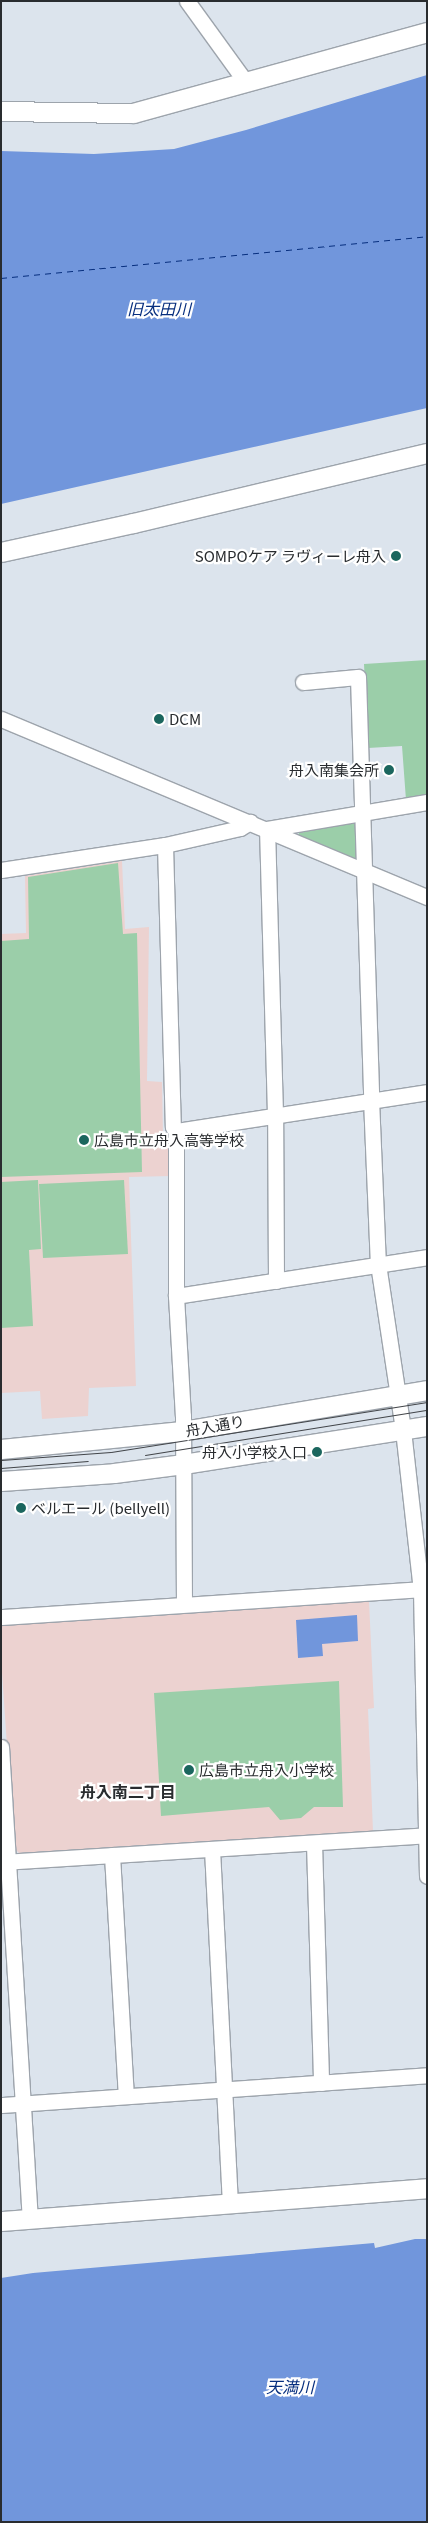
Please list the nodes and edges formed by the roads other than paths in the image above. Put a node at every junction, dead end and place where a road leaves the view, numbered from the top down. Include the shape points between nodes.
1 (187, 1) edge
2 (427, 32) edge
3 (245, 80) junction
4 (1, 111) edge
5 (427, 453) edge
6 (1, 552) edge
7 (303, 682) dead end
8 (1, 719) edge
9 (427, 802) edge
10 (363, 812) junction
11 (250, 822) junction
12 (267, 829) junction
13 (165, 845) junction
14 (1, 870) edge
15 (365, 872) junction
16 (427, 897) edge
17 (427, 1092) edge
18 (370, 1100) junction
19 (275, 1114) junction
20 (176, 1131) junction
21 (427, 1257) edge
22 (378, 1264) junction
23 (276, 1282) junction
24 (176, 1296) junction
25 (427, 1390) edge
26 (398, 1394) junction
27 (427, 1426) edge
28 (403, 1430) junction
29 (182, 1431) junction
30 (1, 1449) edge
31 (183, 1464) junction
32 (1, 1481) edge
33 (424, 1590) edge
34 (184, 1604) junction
35 (1, 1617) edge
36 (1, 1747) edge
37 (426, 1836) edge
38 (314, 1843) junction
39 (212, 1849) junction
40 (112, 1856) junction
41 (5, 1862) edge
42 (427, 1876) edge
43 (427, 2075) edge
44 (321, 2083) junction
45 (223, 2090) junction
46 (126, 2095) junction
47 (22, 2103) junction
48 (1, 2105) edge
49 (427, 2188) edge
50 (230, 2203) junction
51 (30, 2218) junction
52 (1, 2221) edge

1 - 3 street
2 - 3 street
3 - 4 street via 133,113
5 - 6 street
7 - 10 street via 358,677
8 - 11 street
9 - 10 street
10 - 12 street
10 - 15 street
11 - 12 street
11 - 13 street via 240,828
12 - 15 street
12 - 19 street
13 - 14 street
13 - 20 street via 173,1127
15 - 16 street
15 - 18 street
17 - 18 street
18 - 19 street
18 - 22 street
19 - 20 street
19 - 23 street
20 - 24 street
21 - 22 street
22 - 23 street
22 - 26 street
23 - 24 street
24 - 29 street
25 - 26 street, 舟入通り
26 - 28 street
26 - 29 street, 舟入通り
27 - 28 street
28 - 31 street
28 - 33 street
29 - 30 street, 舟入通り
29 - 31 street
31 - 32 street via 114,1473
31 - 34 street
33 - 34 street
33 - 37 street
34 - 35 street
36 - 41 street
37 - 38 street
37 - 42 street
38 - 39 street
38 - 44 street
39 - 40 street
39 - 45 street
40 - 41 street
40 - 46 street
41 - 47 street
43 - 44 street
44 - 45 street
45 - 46 street
45 - 50 street
46 - 47 street
47 - 48 street
47 - 51 street
49 - 50 street
50 - 51 street
51 - 52 street

